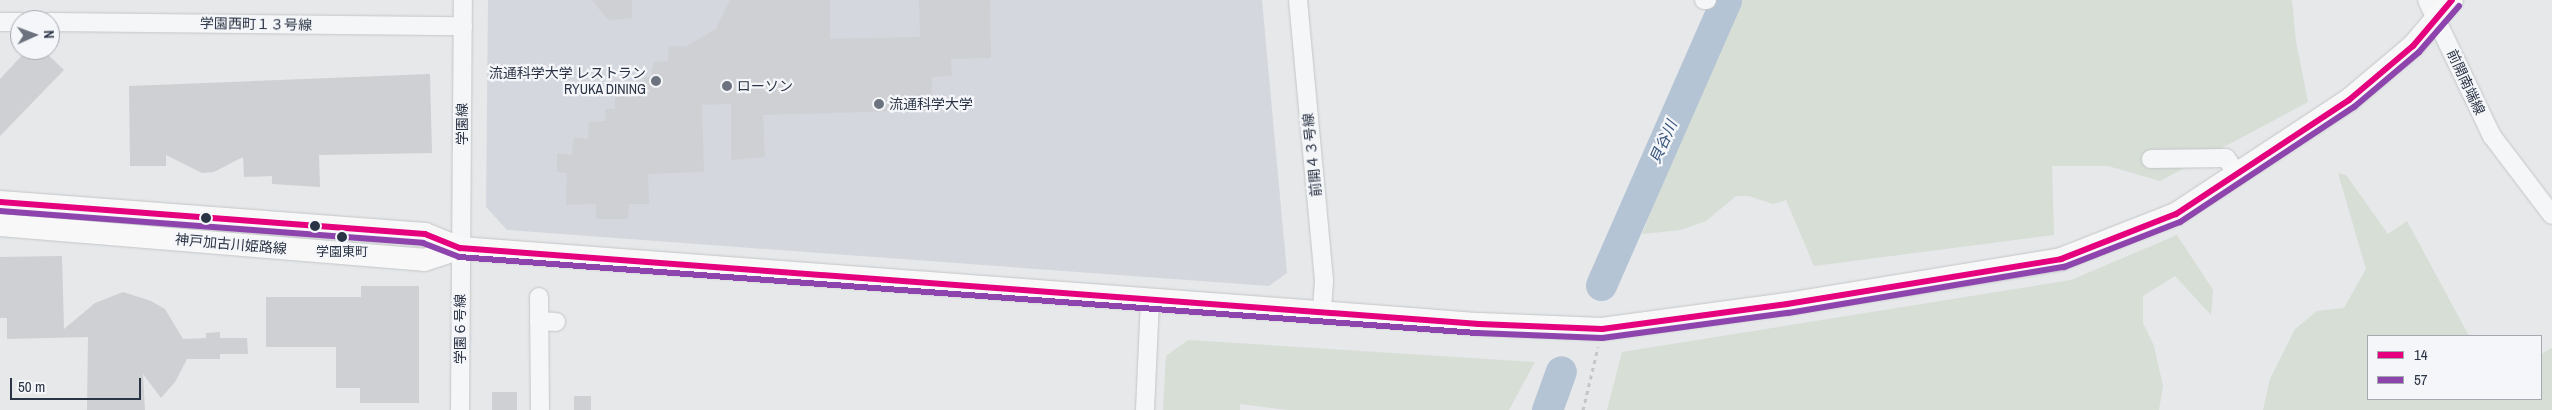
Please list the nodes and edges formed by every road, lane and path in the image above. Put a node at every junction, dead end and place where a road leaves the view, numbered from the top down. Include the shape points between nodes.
1 (463, 0) edge
2 (1298, 0) edge
3 (2427, 0) edge
4 (2452, 0) edge
5 (2438, 21) junction
6 (60, 22) edge
7 (463, 26) junction
8 (2151, 159) dead end
9 (2237, 174) junction
10 (0, 202) edge
11 (2552, 216) edge
12 (0, 225) edge
13 (460, 248) junction
14 (538, 297) dead end
15 (1150, 298) junction
16 (1322, 311) junction
17 (1602, 329) junction
18 (460, 410) edge
19 (540, 410) edge
20 (1145, 410) edge
21 (1583, 410) edge

1 - 7 street, 学園線
2 - 16 street, 前開４３号線 via 1324,281
3 - 5 street, 前開南端線
4 - 5 main road, 神戸加古川姫路線
5 - 9 main road, 神戸加古川姫路線 via 2349,100
5 - 11 street, 前開南端線 via 2492,136
6 - 7 street, 学園西町１３号線
7 - 13 street, 学園線
8 - 9 street via 2226,158
9 - 17 main road, 神戸加古川姫路線 via 2176,214 2061,259 1786,304
10 - 13 main road, 神戸加古川姫路線 via 425,234
12 - 13 main road, 神戸加古川姫路線 via 424,260
13 - 15 main road, 神戸加古川姫路線
13 - 18 street, 学園６号線
14 - 19 street via 547,322
15 - 16 main road, 神戸加古川姫路線
15 - 20 street
16 - 17 main road, 神戸加古川姫路線 via 1479,324
17 - 21 path

